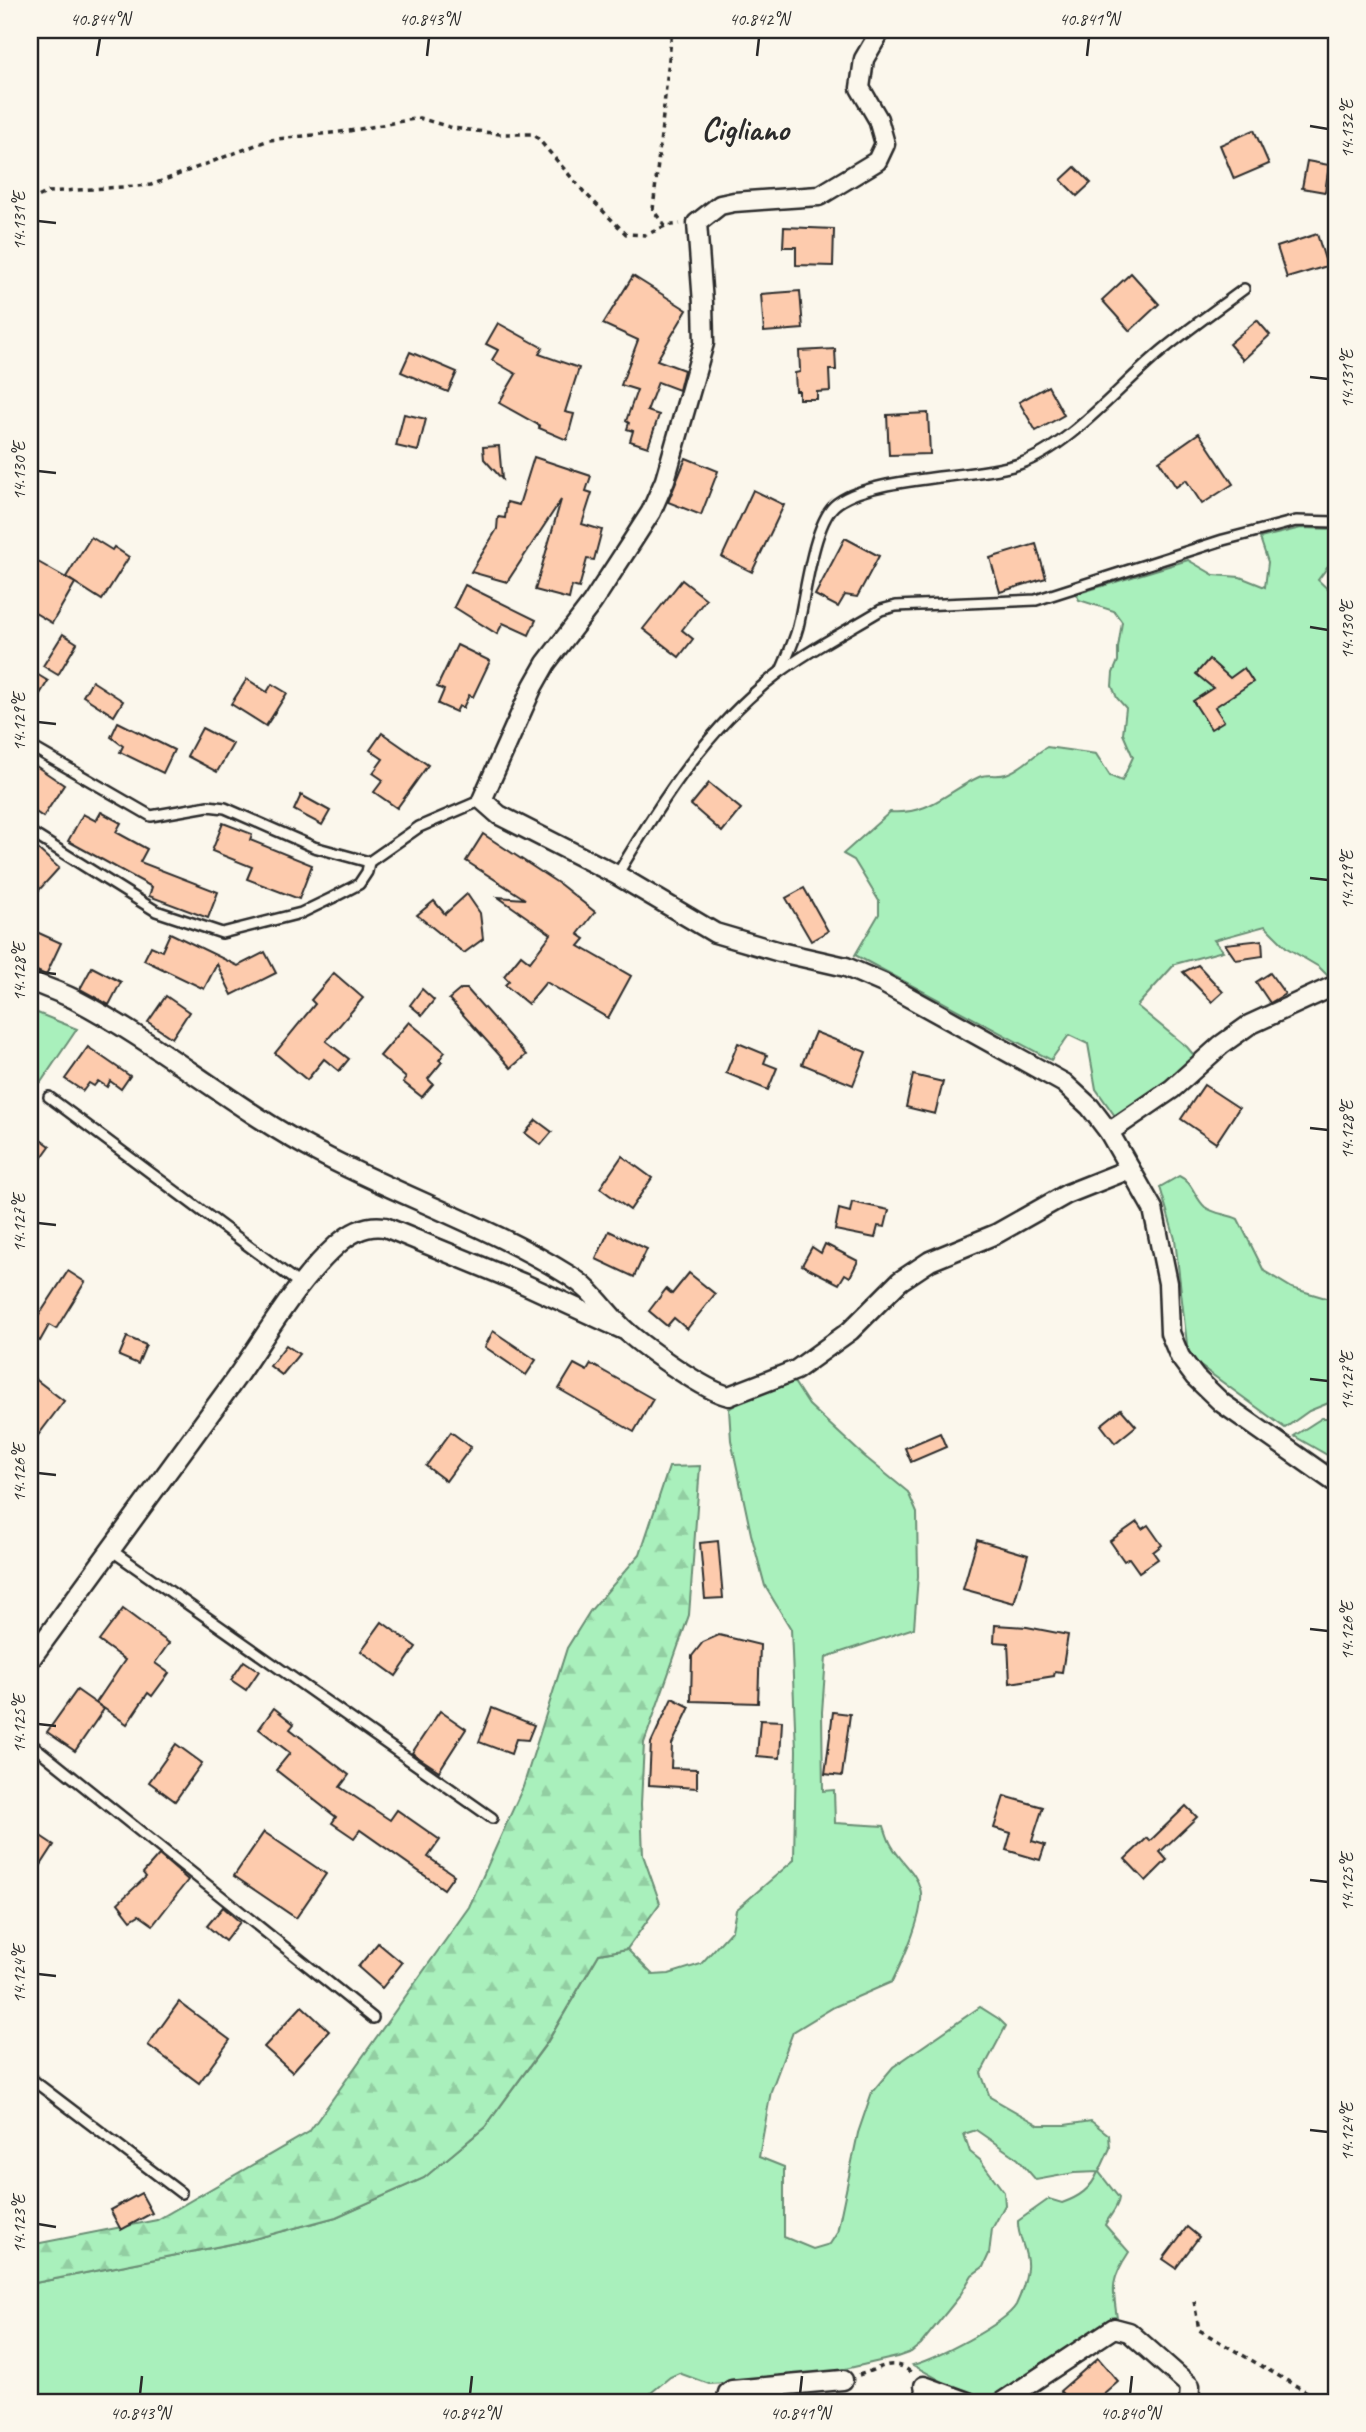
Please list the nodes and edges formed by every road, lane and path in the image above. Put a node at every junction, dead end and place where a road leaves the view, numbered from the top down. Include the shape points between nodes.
1 (673, 30) edge
2 (881, 30) edge
3 (30, 201) edge
4 (696, 223) junction
5 (665, 226) junction
6 (1244, 289) dead end
7 (1336, 522) edge
8 (781, 671) junction
9 (30, 746) edge
10 (482, 800) junction
11 (30, 832) edge
12 (369, 862) junction
13 (617, 875) junction
14 (30, 981) edge
15 (1336, 985) edge
16 (49, 1097) dead end
17 (1109, 1132) junction
18 (1130, 1169) junction
19 (301, 1285) junction
20 (625, 1331) junction
21 (1336, 1483) edge
22 (111, 1550) junction
23 (30, 1660) edge
24 (30, 1743) edge
25 (492, 1818) dead end
26 (373, 2018) dead end
27 (30, 2078) edge
28 (181, 2193) dead end
29 (1194, 2301) dead end
30 (843, 2380) joint
31 (924, 2386) joint
32 (726, 2402) edge
33 (968, 2402) edge
34 (1002, 2402) edge
35 (1189, 2402) edge
36 (1319, 2402) edge

1 - 5 path via 653,210
2 - 4 street via 864,59 860,88 878,119 885,144 877,161 819,197 734,202 720,205
3 - 5 path via 48,192 151,185 270,140 419,118 453,128 534,134 626,234 646,235
4 - 5 path
4 - 10 street via 704,343 665,480 639,531 546,663
6 - 8 lane via 1163,350 1043,452 1020,464 889,485 853,495 832,508 817,541 797,629
7 - 8 lane via 1296,522 1235,537 1036,600 881,610
8 - 13 lane via 729,717 658,807
9 - 12 lane via 151,817 208,806 225,808 314,847
10 - 12 lane via 419,827
10 - 13 street via 499,815
11 - 12 lane via 156,911 222,933 301,913 359,884
13 - 17 street via 715,933 846,967 883,984 1064,1083
14 - 20 street via 122,1026 317,1152 572,1277 593,1293
15 - 17 street via 1249,1025 1172,1089
16 - 19 lane
17 - 18 street
18 - 20 street via 1067,1194 996,1234 930,1261 900,1281 850,1331 796,1370 729,1396 710,1389
18 - 21 street via 1153,1209 1168,1283 1170,1333 1180,1357 1222,1403
19 - 20 street via 340,1242 371,1225 522,1283
19 - 22 street
22 - 23 street
22 - 25 lane
24 - 26 lane
27 - 28 lane
29 - 36 path via 1199,2330
30 - 31 path via 901,2363
30 - 32 street via 732,2390
31 - 33 street
34 - 35 street via 1114,2328 1129,2332 1190,2386

